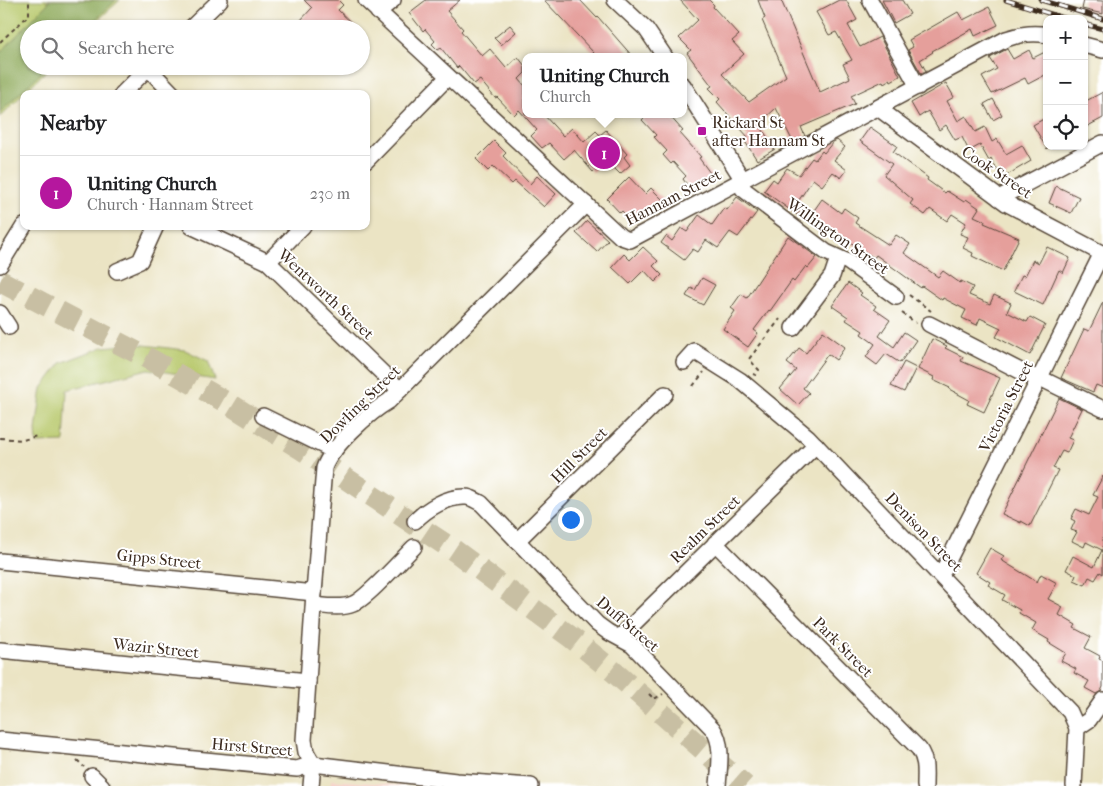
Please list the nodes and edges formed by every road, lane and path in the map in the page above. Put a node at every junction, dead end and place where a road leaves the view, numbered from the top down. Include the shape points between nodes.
1 (29, 0) edge
2 (220, 0) edge
3 (366, 0) edge
4 (393, 0) edge
5 (615, 0) edge
6 (870, 0) edge
7 (378, 12) junction
8 (24, 20) edge
9 (199, 20) edge
10 (20, 23) edge
11 (1043, 34) edge
12 (0, 42) edge
13 (1088, 46) edge
14 (1103, 50) edge
15 (662, 53) edge
16 (141, 75) edge
17 (156, 75) edge
18 (447, 78) junction
19 (918, 87) junction
20 (126, 90) edge
21 (169, 90) edge
22 (687, 92) edge
23 (878, 108) junction
24 (1103, 143) edge
25 (370, 157) edge
26 (742, 182) junction
27 (999, 198) junction
28 (586, 204) junction
29 (21, 230) edge
30 (154, 230) edge
31 (200, 230) edge
32 (299, 230) edge
33 (1102, 253) edge
34 (838, 258) junction
35 (268, 262) junction
36 (0, 264) edge
37 (117, 271) dead end
38 (896, 297) dead end
39 (914, 299) dead end
40 (902, 313) dead end
41 (0, 314) edge
42 (780, 319) dead end
43 (928, 322) junction
44 (9, 327) dead end
45 (793, 328) dead end
46 (684, 362) dead end
47 (708, 368) dead end
48 (756, 375) dead end
49 (1040, 378) junction
50 (693, 386) dead end
51 (400, 390) junction
52 (665, 394) dead end
53 (1103, 410) edge
54 (263, 416) dead end
55 (40, 435) dead end
56 (0, 438) edge
57 (816, 445) junction
58 (334, 451) junction
59 (415, 522) dead end
60 (517, 541) junction
61 (716, 543) junction
62 (414, 547) dead end
63 (0, 561) edge
64 (941, 574) junction
65 (314, 599) junction
66 (620, 637) junction
67 (0, 650) edge
68 (308, 681) junction
69 (664, 693) dead end
70 (649, 694) dead end
71 (1103, 700) edge
72 (1077, 728) junction
73 (0, 740) edge
74 (313, 764) junction
75 (456, 784) edge
76 (311, 786) edge
77 (531, 786) edge
78 (718, 786) edge
79 (925, 786) edge
80 (1074, 786) edge

1 - 8 path via 29,15
2 - 9 street
3 - 7 street, Hannam Street
4 - 7 street
5 - 15 street via 646,29
6 - 19 street
7 - 18 street, Hannam Street
10 - 12 path
11 - 19 street, Hannam Street via 1022,34 1006,39
13 - 14 street
16 - 20 street
17 - 21 street
18 - 25 street
18 - 28 street, Hannam Street
19 - 23 street, Hannam Street
22 - 26 street, Willington Street
23 - 26 street, Hannam Street
23 - 27 street, Cook Street
24 - 27 street
26 - 28 street, Hannam Street via 630,240 621,237
26 - 34 street, Willington Street via 743,189
27 - 33 street, Cook Street
28 - 51 street, Dowling Street
29 - 36 street
30 - 37 street via 140,261
31 - 35 street, Wentworth Street
32 - 35 street
33 - 49 street, Victoria Street
34 - 38 street, Willington Street
34 - 45 street via 832,276
35 - 51 street, Wentworth Street
39 - 43 path
40 - 43 path
41 - 44 street
42 - 48 path via 749,359 759,370
43 - 49 street via 1028,375
46 - 57 street, Denison Street via 694,351 714,362
47 - 50 path
49 - 53 street
49 - 64 street, Victoria Street
51 - 58 street, Dowling Street
52 - 60 street, Hill Street
54 - 58 street
55 - 56 path via 23,440
57 - 61 street, Realm Street
57 - 64 street, Denison Street
58 - 65 street, Dowling Street via 324,468
59 - 60 street, Duff Street via 423,513 450,498 468,497 481,503
60 - 66 street, Duff Street via 597,624
61 - 66 street, Realm Street
61 - 79 street, Park Street via 919,749 926,765
62 - 65 street, Gipps Street via 353,604 336,607
63 - 65 street, Gipps Street
64 - 72 street, Denison Street via 1070,712
65 - 68 street, Dowling Street
66 - 78 street, Duff Street via 632,645 718,736
67 - 68 street, Wazir Street
68 - 74 street, Dowling Street via 304,740
69 - 70 path via 654,699
71 - 72 street via 1089,720
72 - 80 street
73 - 74 street, Hirst Street via 297,769
74 - 75 street, Hirst Street
74 - 76 street, Dowling Street
75 - 77 street, Hirst Street

